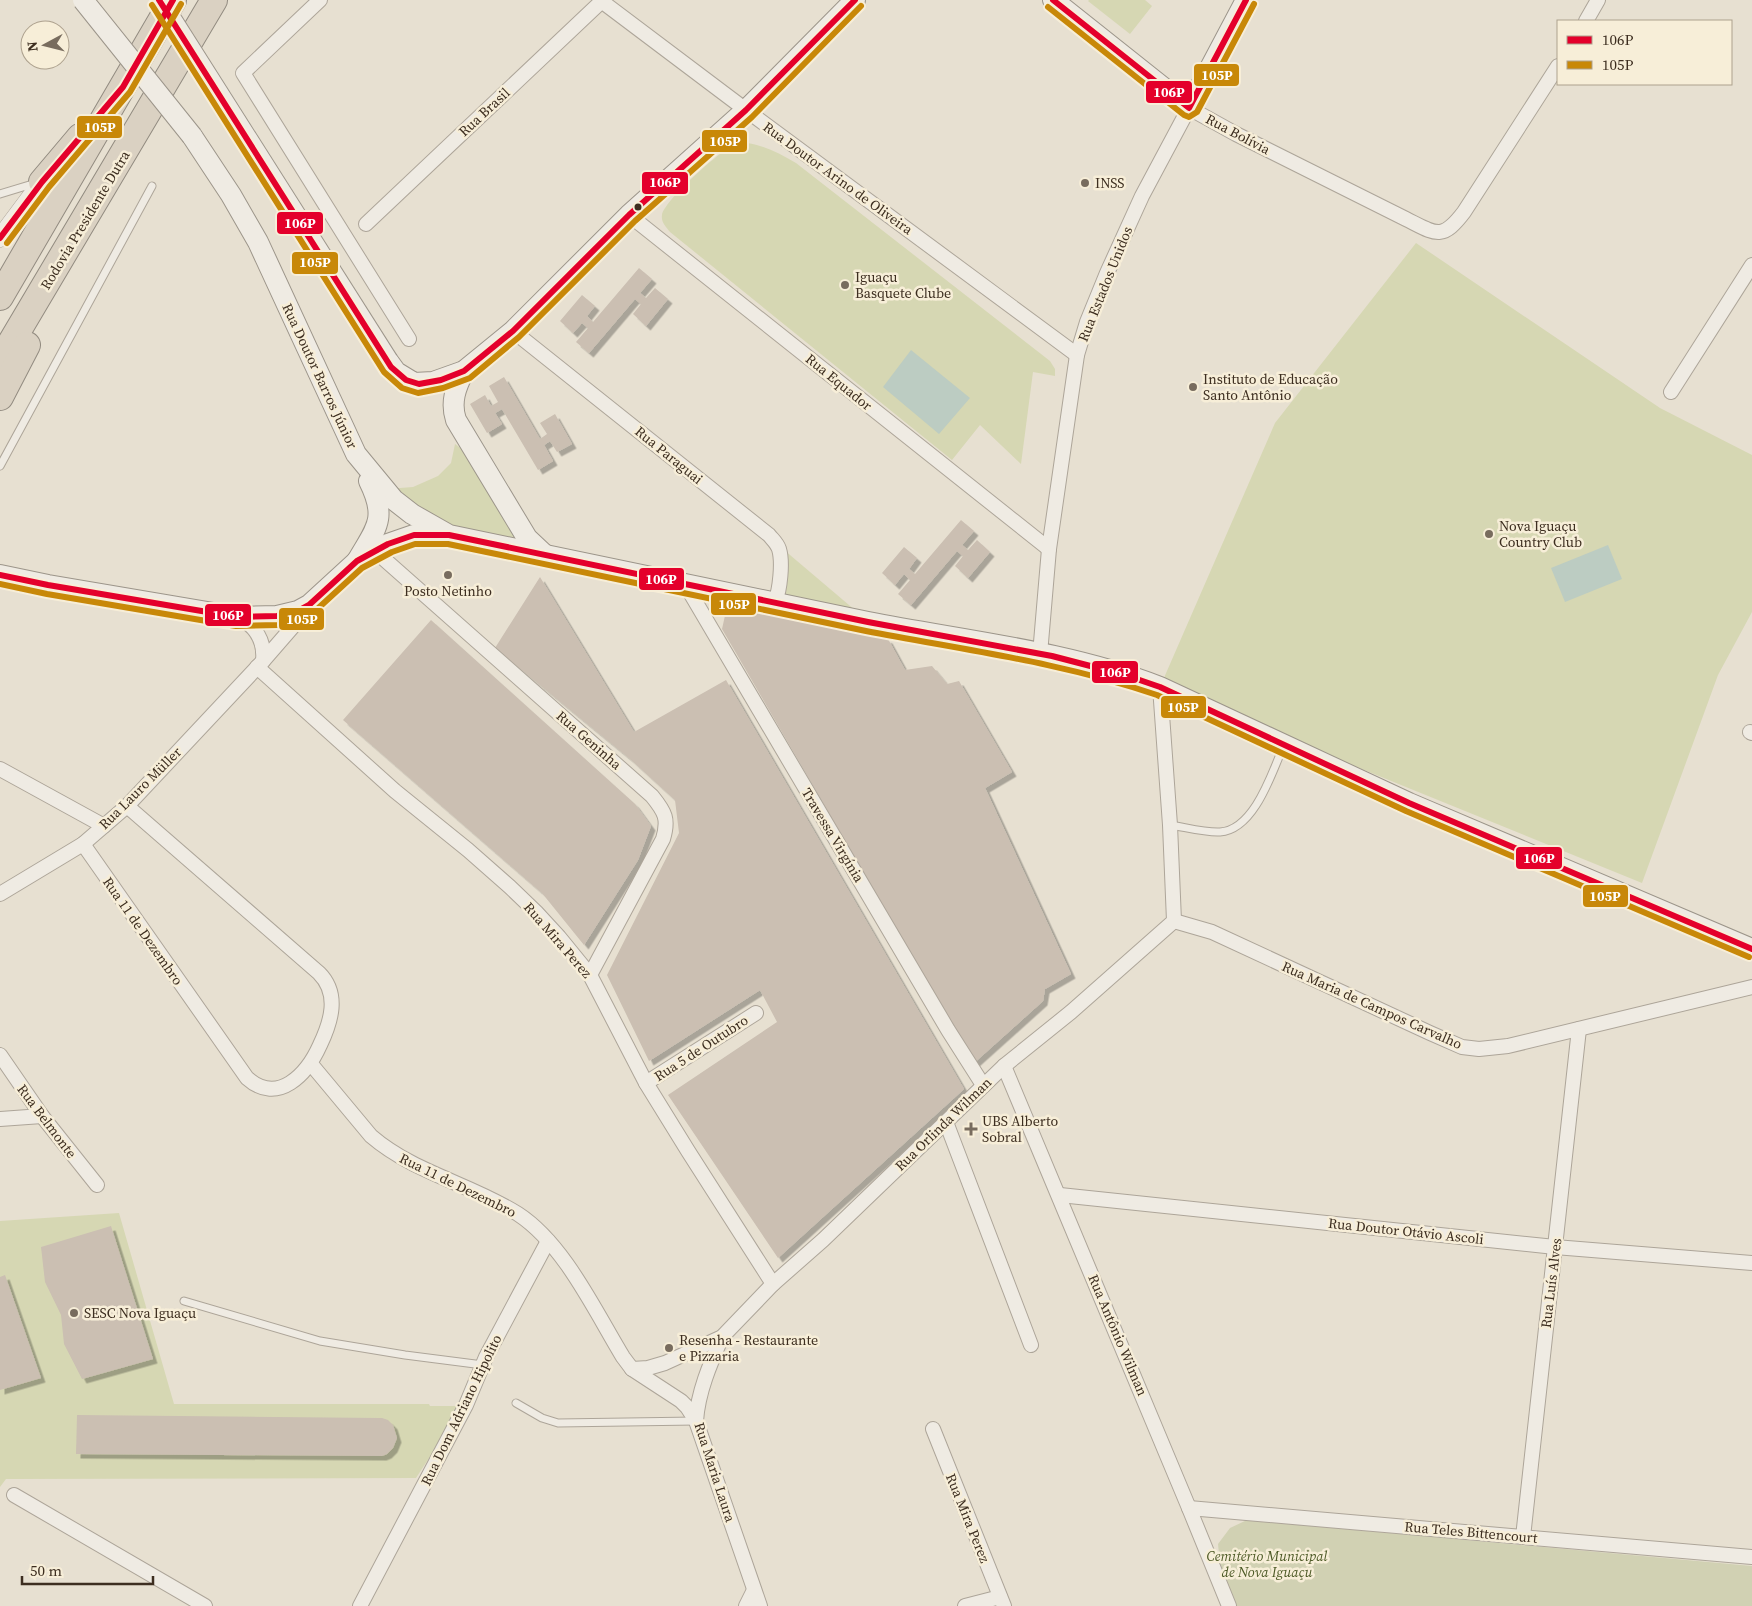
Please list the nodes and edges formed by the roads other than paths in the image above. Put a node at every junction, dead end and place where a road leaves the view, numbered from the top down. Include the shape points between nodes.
1 (83, 0) edge
2 (159, 0) edge
3 (173, 0) edge
4 (214, 0) edge
5 (320, 0) edge
6 (602, 0) edge
7 (855, 0) edge
8 (1053, 0) edge
9 (1246, 0) edge
10 (1597, 0) edge
11 (1587, 20) edge
12 (1557, 68) edge
13 (123, 88) junction
14 (1189, 108) junction
15 (746, 110) junction
16 (42, 182) junction
17 (152, 186) dead end
18 (0, 194) edge
19 (629, 215) junction
20 (366, 224) dead end
21 (0, 238) edge
22 (1752, 265) edge
23 (0, 297) edge
24 (34, 305) junction
25 (513, 331) junction
26 (409, 339) dead end
27 (1077, 354) junction
28 (0, 361) edge
29 (464, 371) junction
30 (1671, 392) dead end
31 (0, 397) edge
32 (356, 454) junction
33 (0, 466) edge
34 (449, 535) junction
35 (1049, 549) junction
36 (374, 551) junction
37 (544, 554) junction
38 (357, 561) junction
39 (0, 575) edge
40 (685, 584) junction
41 (315, 601) junction
42 (775, 602) junction
43 (238, 617) junction
44 (1040, 654) junction
45 (260, 664) junction
46 (1160, 687) junction
47 (1284, 745) junction
48 (0, 769) edge
49 (127, 806) junction
50 (1170, 825) junction
51 (104, 826) junction
52 (83, 844) junction
53 (0, 894) edge
54 (1174, 921) junction
55 (1752, 949) edge
56 (590, 975) junction
57 (1752, 987) edge
58 (756, 1013) dead end
59 (1579, 1029) junction
60 (0, 1055) edge
61 (310, 1064) junction
62 (1004, 1066) junction
63 (646, 1083) junction
64 (983, 1085) junction
65 (42, 1116) junction
66 (0, 1119) edge
67 (946, 1122) junction
68 (97, 1185) dead end
69 (1060, 1195) junction
70 (548, 1241) junction
71 (1556, 1247) junction
72 (1752, 1263) edge
73 (773, 1284) junction
74 (184, 1301) dead end
75 (722, 1337) junction
76 (1031, 1345) dead end
77 (483, 1365) junction
78 (632, 1369) junction
79 (516, 1403) dead end
80 (696, 1421) junction
81 (933, 1429) dead end
82 (14, 1495) dead end
83 (1190, 1508) junction
84 (1523, 1537) junction
85 (1752, 1557) edge
86 (754, 1590) junction
87 (1002, 1602) edge
88 (205, 1606) edge
89 (360, 1606) edge
90 (746, 1606) edge
91 (760, 1606) edge
92 (965, 1606) edge
93 (1228, 1606) edge

1 - 32 main road, Rua Doutor Barros Júnior, bridge via 192,136 231,195 258,242
2 - 29 main road, bridge via 389,364 406,380 419,384 442,380
3 - 13 highway
4 - 24 highway, Rodovia Presidente Dutra
5 - 26 street via 243,72
6 - 15 street, Rua Doutor Arino de Oliveira
6 - 20 street, Rua Brasil
7 - 15 main road
8 - 14 main road, Rua Bolívia
9 - 14 main road, Rua Estados Unidos
10 - 11 street
12 - 14 street, Rua Bolívia via 1464,212 1454,225 1443,232 1406,220
13 - 16 highway
13 - 23 highway
14 - 27 street, Rua Estados Unidos via 1142,196 1111,264
15 - 19 main road
15 - 27 street, Rua Doutor Arino de Oliveira
16 - 18 lane
16 - 21 street
17 - 33 lane
19 - 25 main road
19 - 35 street, Rua Equador
22 - 30 street
24 - 28 highway, Rodovia Presidente Dutra
24 - 31 highway via 27,346
25 - 29 main road
25 - 42 street, Rua Paraguai via 777,544 779,583
27 - 35 street, Rua Estados Unidos
29 - 37 main road via 454,396 456,420 527,538
32 - 34 main road, Rua Doutor Barros Júnior via 394,500
32 - 38 main road, Rua Lauro Müller via 377,496 379,508 377,526
34 - 36 main road, Rua Lauro Müller via 414,535
34 - 37 main road, Rua Doutor Barros Júnior
35 - 44 street, Rua Estados Unidos
36 - 38 main road, Rua Lauro Müller
36 - 56 street, Rua Geninha via 662,808 666,828 663,839
37 - 40 main road, Rua Doutor Barros Júnior
38 - 41 main road, Rua Lauro Müller
39 - 43 main road, Rua Lauro Müller
40 - 42 main road, Rua Doutor Barros Júnior
40 - 64 street, Travessa Virgínia
41 - 43 main road, Rua Lauro Müller via 283,615
41 - 45 street, Rua Lauro Müller
42 - 44 main road, Rua Doutor Barros Júnior
43 - 45 street, Rua Lauro Müller via 256,630 262,647
44 - 46 main road, Rua Doutor Barros Júnior via 1129,675
45 - 49 street, Rua Lauro Müller
45 - 56 street, Rua Mira Perez via 395,791 510,887
46 - 47 main road, Rua Doutor Barros Júnior
46 - 50 street
47 - 50 lane via 1263,795 1240,825 1220,832
47 - 55 main road, Rua Doutor Barros Júnior via 1408,803
48 - 51 street
49 - 51 street, Rua Lauro Müller
49 - 61 street, Rua 11 de Dezembro via 323,977 332,1000 331,1018
50 - 54 street
51 - 52 street, Rua Lauro Müller
52 - 53 street, Rua Lauro Müller
52 - 61 street, Rua 11 de Dezembro via 247,1078 262,1088 277,1088 296,1079
54 - 59 street, Rua Maria de Campos Carvalho via 1212,932 1462,1047 1479,1050 1508,1046
54 - 62 street, Rua Orlinda Wilman
56 - 63 street, Rua Mira Perez
57 - 59 street, Rua Maria de Campos Carvalho
58 - 63 street, Rua 5 de Outubro
59 - 71 street, Rua Luís Alves
60 - 65 street, Rua Belmonte
61 - 70 street, Rua 11 de Dezembro via 382,1146 420,1168 518,1214
62 - 64 street, Rua Orlinda Wilman
62 - 69 street, Rua Antônio Wilman
63 - 73 street, Rua Mira Perez
64 - 67 street, Rua Orlinda Wilman
65 - 66 street
65 - 68 street, Rua Belmonte
67 - 73 street, Rua Orlinda Wilman
67 - 76 street
69 - 71 street, Rua Doutor Otávio Ascoli
69 - 83 street, Rua Antônio Wilman
70 - 77 street, Rua Dom Adriano Hipolito
70 - 78 street, Rua 11 de Dezembro via 574,1275
71 - 72 street, Rua Doutor Otávio Ascoli
71 - 84 street, Rua Luís Alves
73 - 75 street, Rua Orlinda Wilman
74 - 77 lane via 320,1341
75 - 78 street, Rua Orlinda Wilman via 665,1364
75 - 80 street, Rua Maria Laura via 700,1394
77 - 89 street, Rua Dom Adriano Hipolito via 466,1405
78 - 80 street, Rua 11 de Dezembro via 681,1401
79 - 80 lane via 558,1424
80 - 86 street, Rua Maria Laura
81 - 87 street, Rua Mira Perez
82 - 88 street
83 - 84 street, Rua Teles Bittencourt
83 - 93 street, Rua Antônio Wilman
84 - 85 street, Rua Teles Bittencourt
86 - 90 street
86 - 91 street, Rua Maria Laura
87 - 92 street

